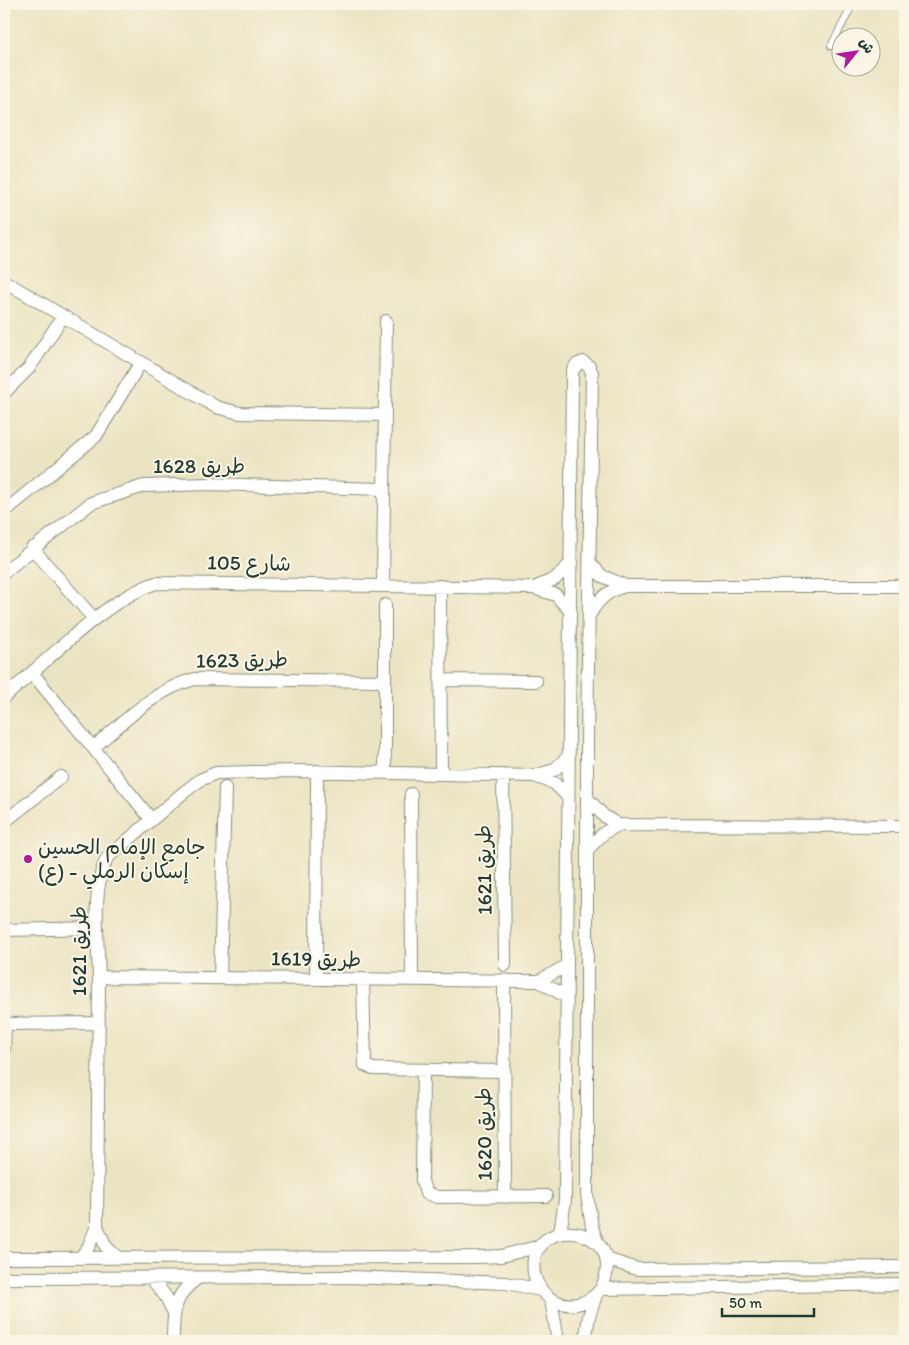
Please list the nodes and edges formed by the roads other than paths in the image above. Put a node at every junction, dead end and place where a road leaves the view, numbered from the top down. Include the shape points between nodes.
1 (853, 4) edge
2 (831, 46) dead end
3 (4, 281) edge
4 (63, 316) junction
5 (386, 321) dead end
6 (141, 362) junction
7 (4, 393) edge
8 (385, 415) junction
9 (384, 489) junction
10 (4, 512) edge
11 (32, 548) junction
12 (572, 562) junction
13 (590, 563) junction
14 (4, 572) edge
15 (383, 584) junction
16 (440, 586) junction
17 (626, 586) junction
18 (905, 586) edge
19 (534, 588) junction
20 (385, 605) dead end
21 (571, 612) junction
22 (590, 615) junction
23 (94, 620) junction
24 (33, 674) junction
25 (441, 680) junction
26 (384, 681) junction
27 (536, 681) dead end
28 (4, 697) edge
29 (93, 748) junction
30 (569, 756) junction
31 (317, 771) junction
32 (385, 772) junction
33 (441, 773) junction
34 (503, 775) junction
35 (534, 776) junction
36 (61, 777) dead end
37 (226, 788) dead end
38 (411, 794) dead end
39 (568, 797) junction
40 (587, 798) junction
41 (151, 818) junction
42 (4, 822) edge
43 (618, 825) junction
44 (905, 826) edge
45 (587, 850) junction
46 (97, 928) junction
47 (4, 930) edge
48 (505, 965) dead end
49 (566, 966) junction
50 (99, 977) junction
51 (220, 978) junction
52 (316, 979) junction
53 (363, 979) junction
54 (412, 980) junction
55 (504, 980) junction
56 (539, 981) junction
57 (565, 996) junction
58 (98, 1023) junction
59 (4, 1024) edge
60 (4, 1048) edge
61 (423, 1070) junction
62 (503, 1071) junction
63 (546, 1196) dead end
64 (505, 1197) junction
65 (97, 1226) junction
66 (560, 1233) junction
67 (598, 1244) junction
68 (541, 1246) junction
69 (4, 1258) edge
70 (80, 1258) junction
71 (118, 1258) junction
72 (606, 1259) junction
73 (905, 1267) edge
74 (4, 1278) edge
75 (151, 1278) junction
76 (198, 1278) junction
77 (905, 1284) edge
78 (541, 1290) junction
79 (598, 1292) junction
80 (551, 1299) junction
81 (173, 1311) junction
82 (173, 1341) edge
83 (558, 1341) edge
84 (585, 1341) edge

1 - 2 lane
3 - 4 street
4 - 6 street
4 - 7 street via 30,367
5 - 8 street
6 - 8 street via 216,407 240,413
6 - 10 street via 96,436
8 - 9 street
9 - 11 street, طريق 1628 via 218,484 144,486 91,503
9 - 15 street
11 - 14 street, طريق 1628
11 - 23 street
12 - 13 street via 572,372 583,362 590,366 592,373
12 - 19 street, شارع 105 via 555,579
12 - 21 street
13 - 17 street via 609,580
13 - 22 street
15 - 16 street, شارع 105
15 - 23 street, شارع 105 via 156,583 136,589
16 - 19 street, شارع 105
16 - 25 street
17 - 18 street
17 - 22 street via 600,599
19 - 21 street, شارع 105 via 556,595
20 - 26 street
21 - 30 street
22 - 40 street
23 - 24 street, شارع 105
24 - 28 street, شارع 105
24 - 29 street
25 - 27 street
25 - 33 street
26 - 29 street, طريق 1623 via 195,679 163,691
26 - 32 street
29 - 41 street
30 - 35 street, طريق 1621 via 554,770
30 - 39 street
31 - 32 street, طريق 1621
31 - 41 street, طريق 1621 via 216,772 200,780
31 - 52 street
32 - 33 street, طريق 1621
33 - 34 street, طريق 1621
34 - 35 street, طريق 1621
34 - 48 street, طريق 1621
35 - 39 street, طريق 1621 via 554,783
36 - 42 street
37 - 51 street
38 - 54 street
39 - 49 street
40 - 43 street
40 - 45 street
41 - 46 street, طريق 1621 via 107,858 100,872
43 - 44 street
43 - 45 street via 604,833
45 - 67 street via 588,1194 592,1227
46 - 47 street
46 - 50 street, طريق 1621
49 - 56 street
49 - 57 street
50 - 51 street, طريق 1619
50 - 58 street, طريق 1621
51 - 52 street, طريق 1619
52 - 53 street, طريق 1619
53 - 54 street, طريق 1619
53 - 61 street, طريق 1620 via 364,1065 373,1069
54 - 55 street, طريق 1619
55 - 56 street, طريق 1619
55 - 62 street, طريق 1620
56 - 57 street, طريق 1619
57 - 66 street via 565,1200
58 - 59 street
58 - 65 street, طريق 1621
59 - 60 street
61 - 62 street, طريق 1620
61 - 64 street, طريق 1620 via 422,1181 426,1193 437,1197
62 - 64 street, طريق 1620
63 - 64 street, طريق 1620
65 - 70 street, طريق 1621
65 - 71 street, طريق 1621 via 106,1248
66 - 67 street via 574,1231 587,1235
66 - 68 street
67 - 72 street
68 - 71 street via 514,1254 480,1257
68 - 78 street via 534,1268
69 - 70 street
70 - 71 street
72 - 73 street via 637,1269
72 - 79 street via 608,1269
74 - 75 street
75 - 76 street
75 - 81 street
76 - 78 street via 369,1277 506,1282
76 - 81 street via 179,1296
77 - 79 street
78 - 80 street
79 - 80 street via 586,1302 574,1305
79 - 84 street via 589,1316
80 - 83 street
81 - 82 street

